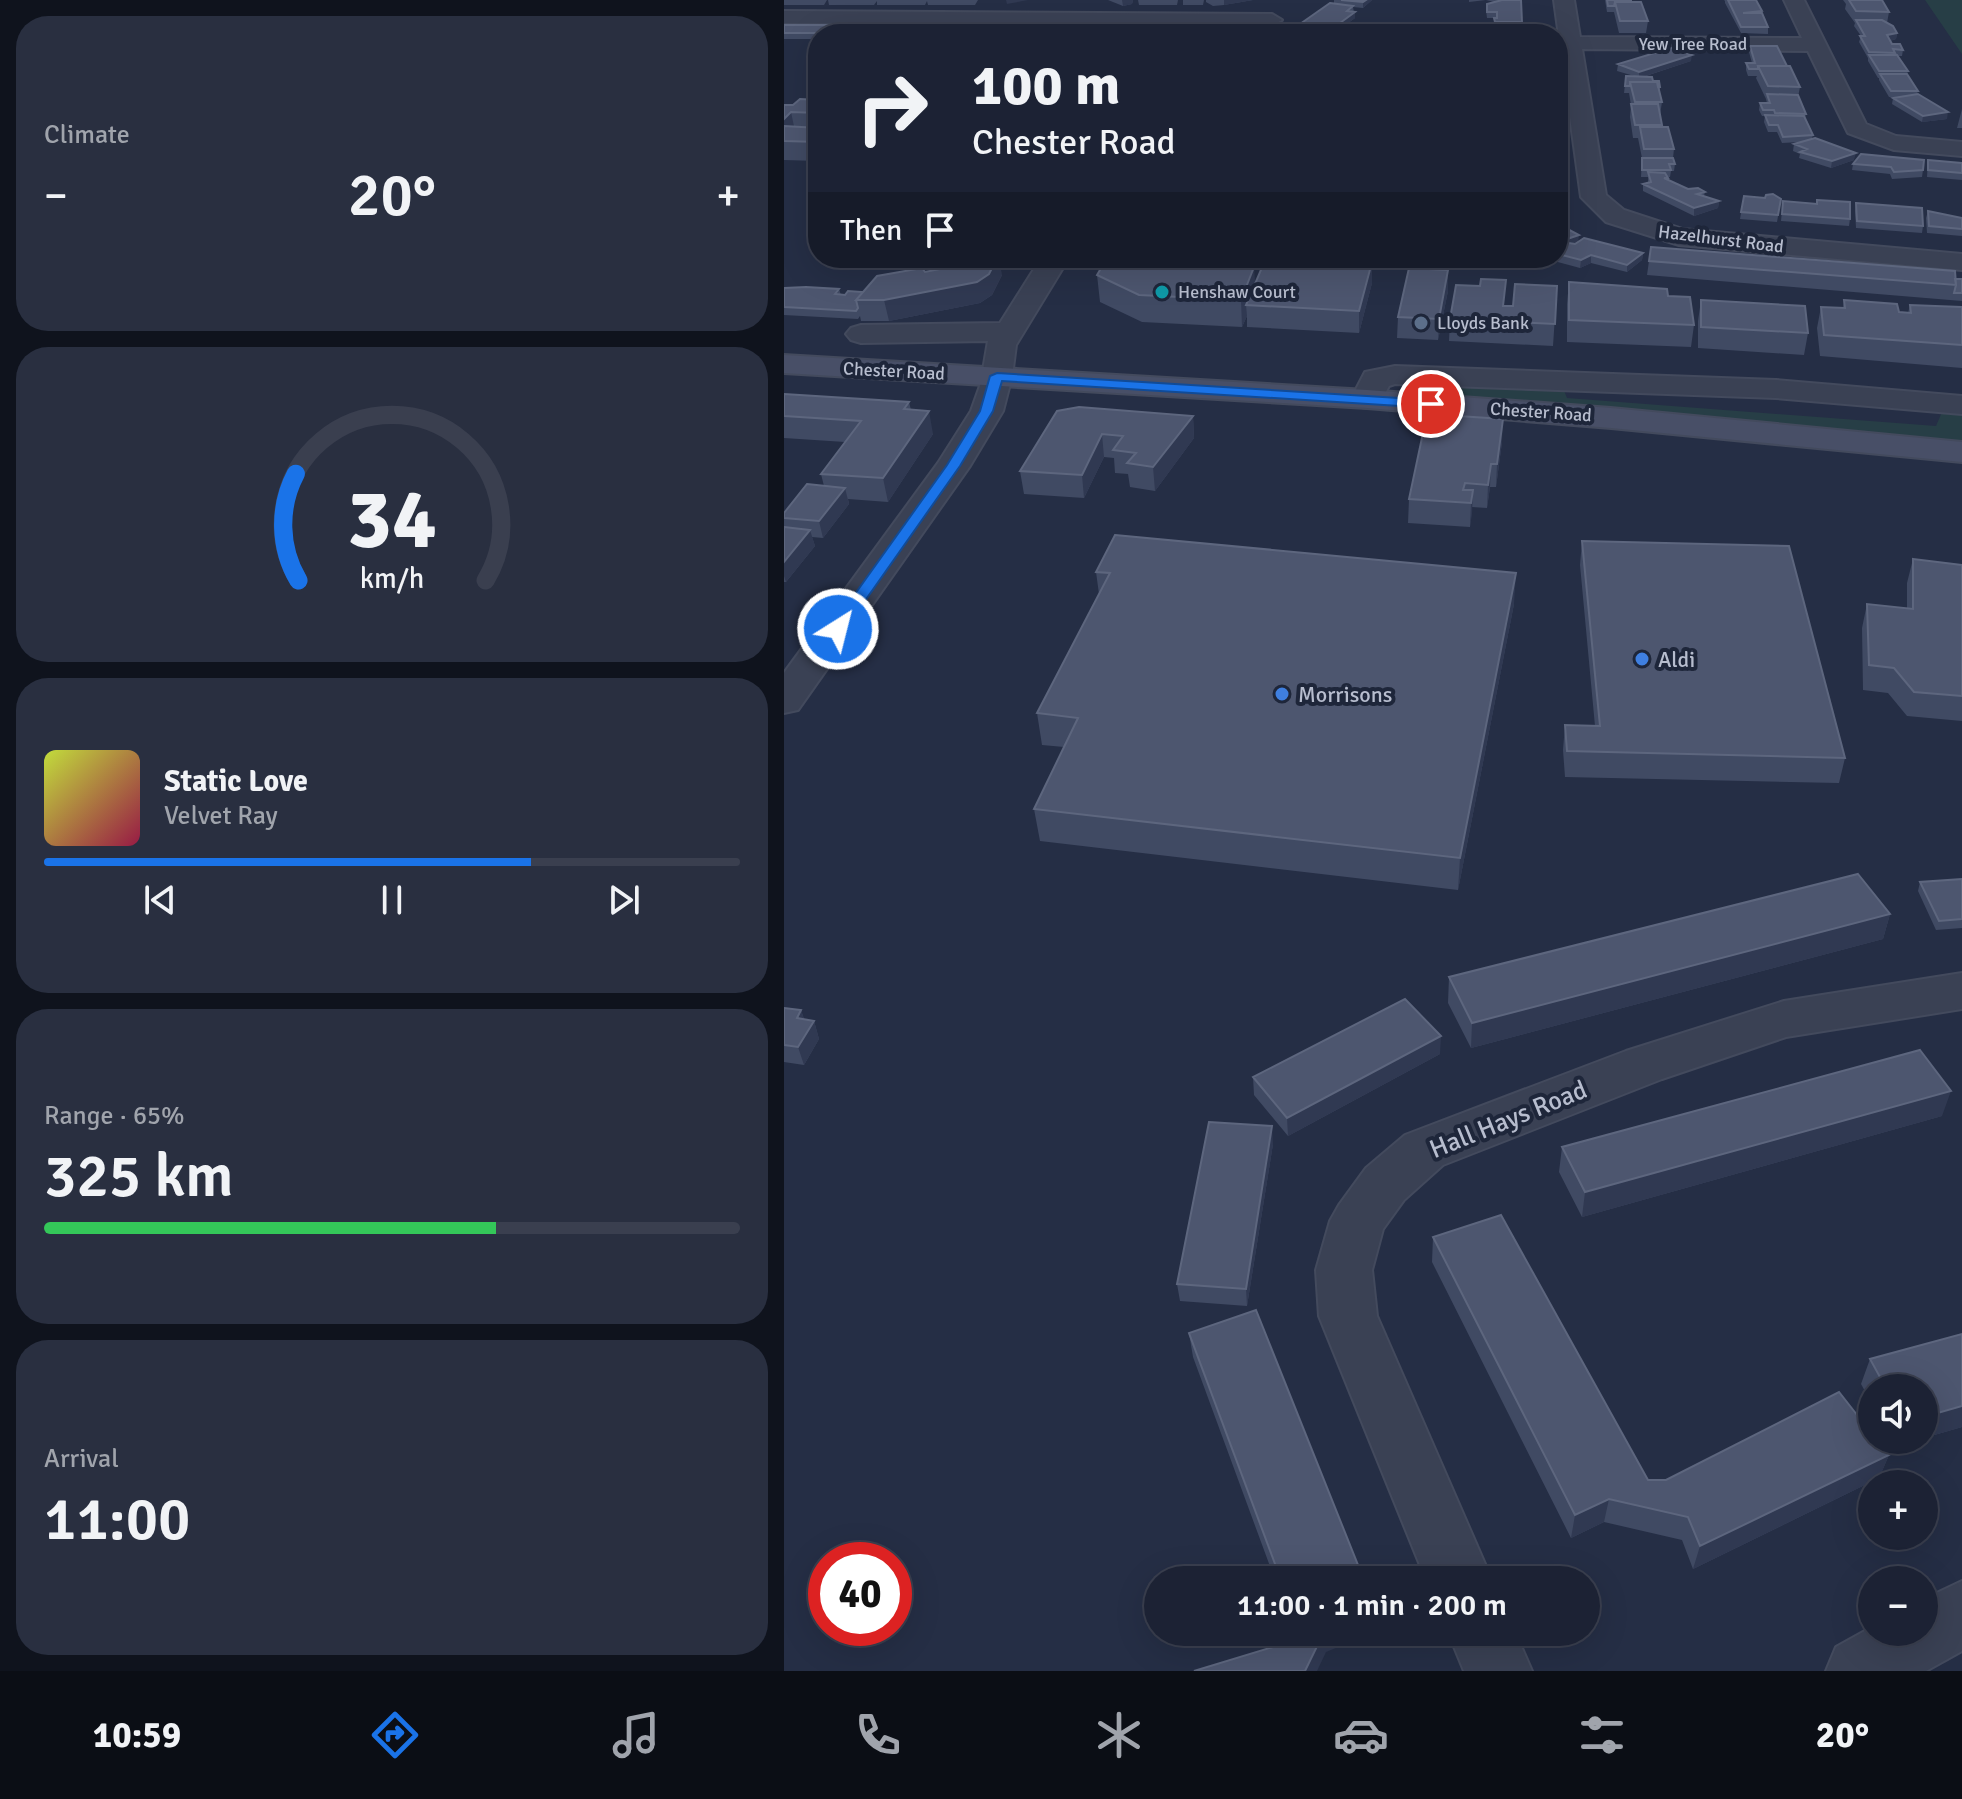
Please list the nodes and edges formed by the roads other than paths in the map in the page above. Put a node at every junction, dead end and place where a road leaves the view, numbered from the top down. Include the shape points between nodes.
1 (1564, 0) edge
2 (1794, 0) edge
3 (1057, 9) edge
4 (784, 17) edge
5 (1271, 22) edge
6 (1568, 24) edge
7 (1568, 25) edge
8 (1571, 43) junction
9 (1816, 45) junction
10 (1962, 149) edge
11 (1962, 262) edge
12 (1049, 268) edge
13 (1009, 332) junction
14 (861, 334) dead end
15 (784, 364) edge
16 (997, 376) junction
17 (1367, 399) junction
18 (1962, 405) edge
19 (1962, 452) edge
20 (784, 701) edge
21 (1962, 991) edge
22 (1453, 1566) edge
23 (1962, 1614) edge
24 (1487, 1646) edge
25 (1498, 1671) edge
26 (1860, 1671) edge

1 - 6 street, Hazelhurst Road
2 - 9 street
3 - 4 street
3 - 5 street
7 - 8 street, Hazelhurst Road
8 - 9 street, Yew Tree Road
8 - 11 street, Hazelhurst Road via 1594,197 1615,216 1679,237
9 - 10 street via 1856,128 1899,145
12 - 13 street
13 - 14 street
13 - 16 street via 1001,345
15 - 16 main road, Chester Road
16 - 17 main road, Chester Road
16 - 20 street via 987,411 953,466
17 - 18 street via 1376,379 1395,375 1776,389
17 - 19 main road, Chester Road
21 - 22 street, Hall Hays Road via 1784,1019 1644,1065 1424,1150 1385,1184 1358,1221 1351,1245 1344,1270 1348,1316
23 - 26 street
24 - 25 street

